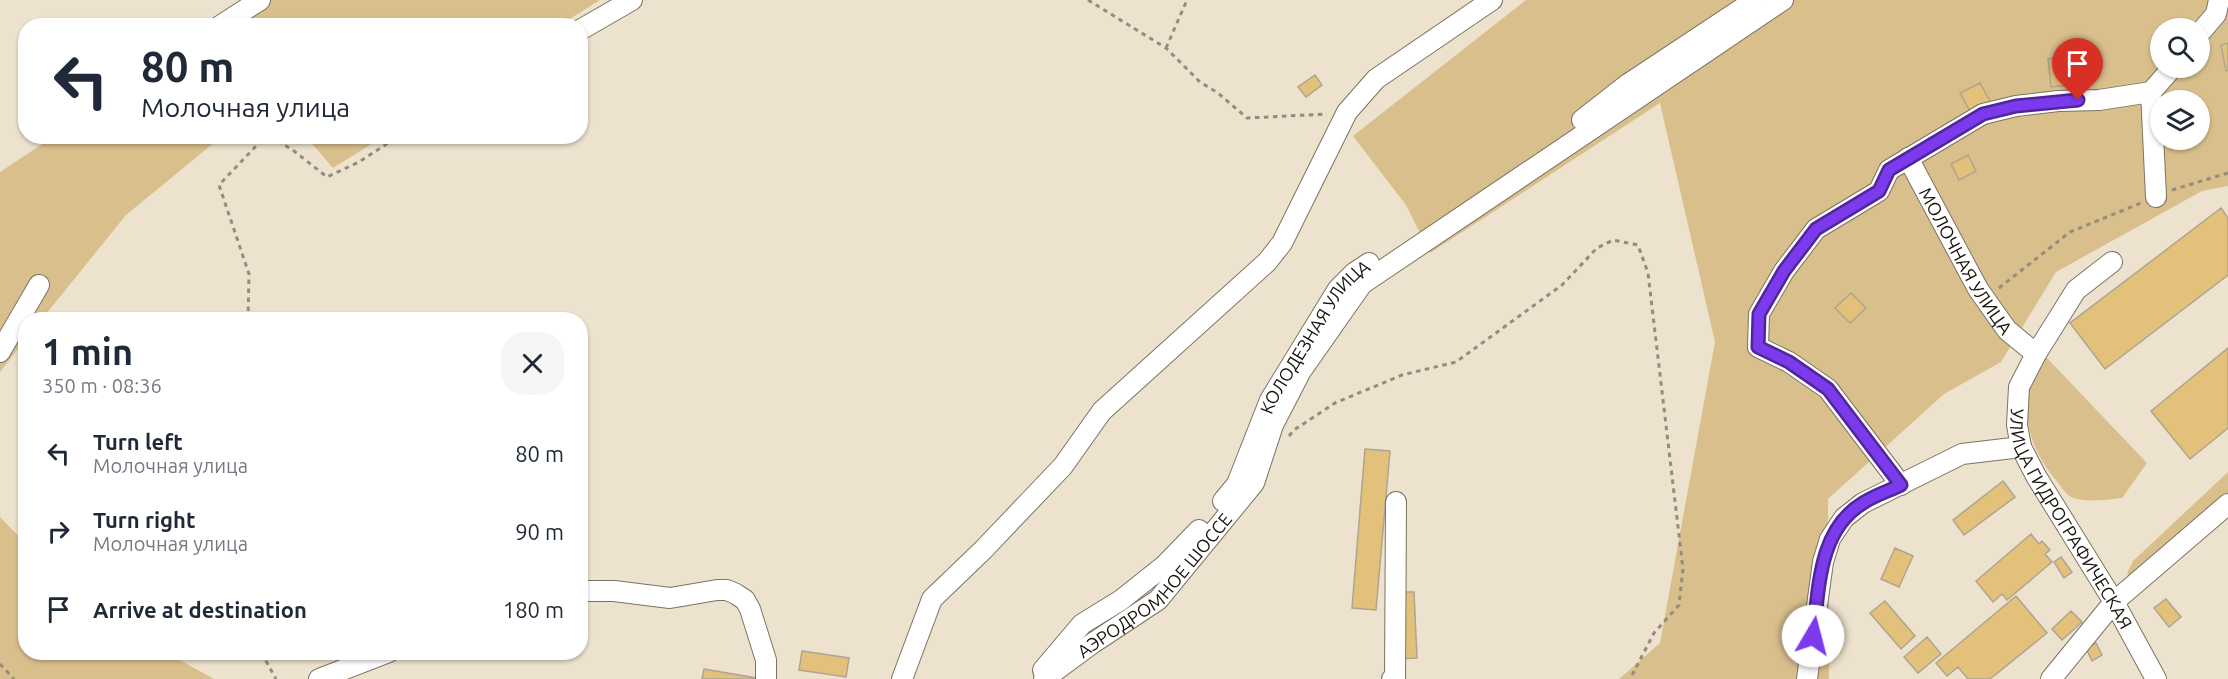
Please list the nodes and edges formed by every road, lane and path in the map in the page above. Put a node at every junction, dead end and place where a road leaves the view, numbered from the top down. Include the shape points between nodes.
1 (260, 0) edge
2 (632, 0) edge
3 (1088, 0) edge
4 (1187, 0) edge
5 (1492, 0) edge
6 (1755, 0) edge
7 (1783, 0) edge
8 (2219, 0) edge
9 (232, 18) edge
10 (2210, 21) edge
11 (588, 25) edge
12 (1166, 48) junction
13 (2163, 78) edge
14 (2153, 90) edge
15 (2150, 92) edge
16 (1347, 112) junction
17 (257, 144) edge
18 (282, 144) edge
19 (387, 144) edge
20 (2154, 150) edge
21 (1908, 158) junction
22 (2228, 173) edge
23 (2156, 196) junction
24 (2112, 262) dead end
25 (39, 285) dead end
26 (1985, 298) junction
27 (23, 312) edge
28 (248, 312) edge
29 (18, 321) edge
30 (0, 352) edge
31 (2036, 354) junction
32 (1287, 439) dead end
33 (2021, 447) junction
34 (1254, 483) joint
35 (1901, 485) junction
36 (1396, 502) dead end
37 (2228, 504) edge
38 (588, 591) edge
39 (2114, 602) junction
40 (266, 660) edge
41 (368, 660) edge
42 (0, 664) edge
43 (14, 679) edge
44 (276, 679) edge
45 (319, 679) edge
46 (766, 679) edge
47 (902, 679) edge
48 (1035, 679) edge
49 (1044, 679) edge
50 (1392, 679) edge
51 (1630, 679) edge
52 (1807, 679) edge
53 (2051, 679) edge
54 (2156, 679) edge

1 - 9 street
2 - 11 street
3 - 12 path
4 - 12 path
5 - 16 street via 1376,79
6 - 48 street, КОЛОДЕЗНАЯ УЛИЦА via 1354,273 1338,289 1270,400 1237,484 1202,528 1165,565 1121,600 1082,624
7 - 34 street, КОЛОДЕЗНАЯ УЛИЦА via 1362,284 1301,371 1273,425
8 - 10 street
12 - 16 path via 1200,82 1247,118
13 - 14 street
15 - 21 street via 2016,106 1983,114
16 - 47 street via 1282,243 1267,262 1102,411 1063,466 932,599
17 - 28 path via 219,184 249,274
18 - 19 path via 327,177
20 - 23 street
21 - 26 street, МОЛОЧНАЯ УЛИЦА
21 - 35 street via 1889,170 1879,191 1816,229 1784,271 1759,314 1758,347 1789,362 1828,389
22 - 23 path
23 - 26 path via 2070,232
24 - 31 street, УЛИЦА ГИДРОГРАФИЧЕСКАЯ via 2076,290
25 - 27 street
26 - 31 street, МОЛОЧНАЯ УЛИЦА via 2007,330
29 - 30 street
31 - 33 street, УЛИЦА ГИДРОГРАФИЧЕСКАЯ via 2019,387
32 - 51 path via 1335,403 1402,375 1456,362 1562,285 1597,248 1613,240 1638,245 1648,273 1683,569 1680,605 1654,633
33 - 35 street via 1962,454
33 - 39 street, УЛИЦА ГИДРОГРАФИЧЕСКАЯ
34 - 49 street, АЭРОДРОМНОЕ ШОССЕ via 1158,600
35 - 52 street via 1863,503 1844,518 1830,539 1822,562
36 - 50 street
37 - 39 street
38 - 46 street via 670,598 717,590 736,594 750,609 766,660
39 - 53 street
39 - 54 street, УЛИЦА ГИДРОГРАФИЧЕСКАЯ
40 - 44 path
41 - 45 street
42 - 43 path

